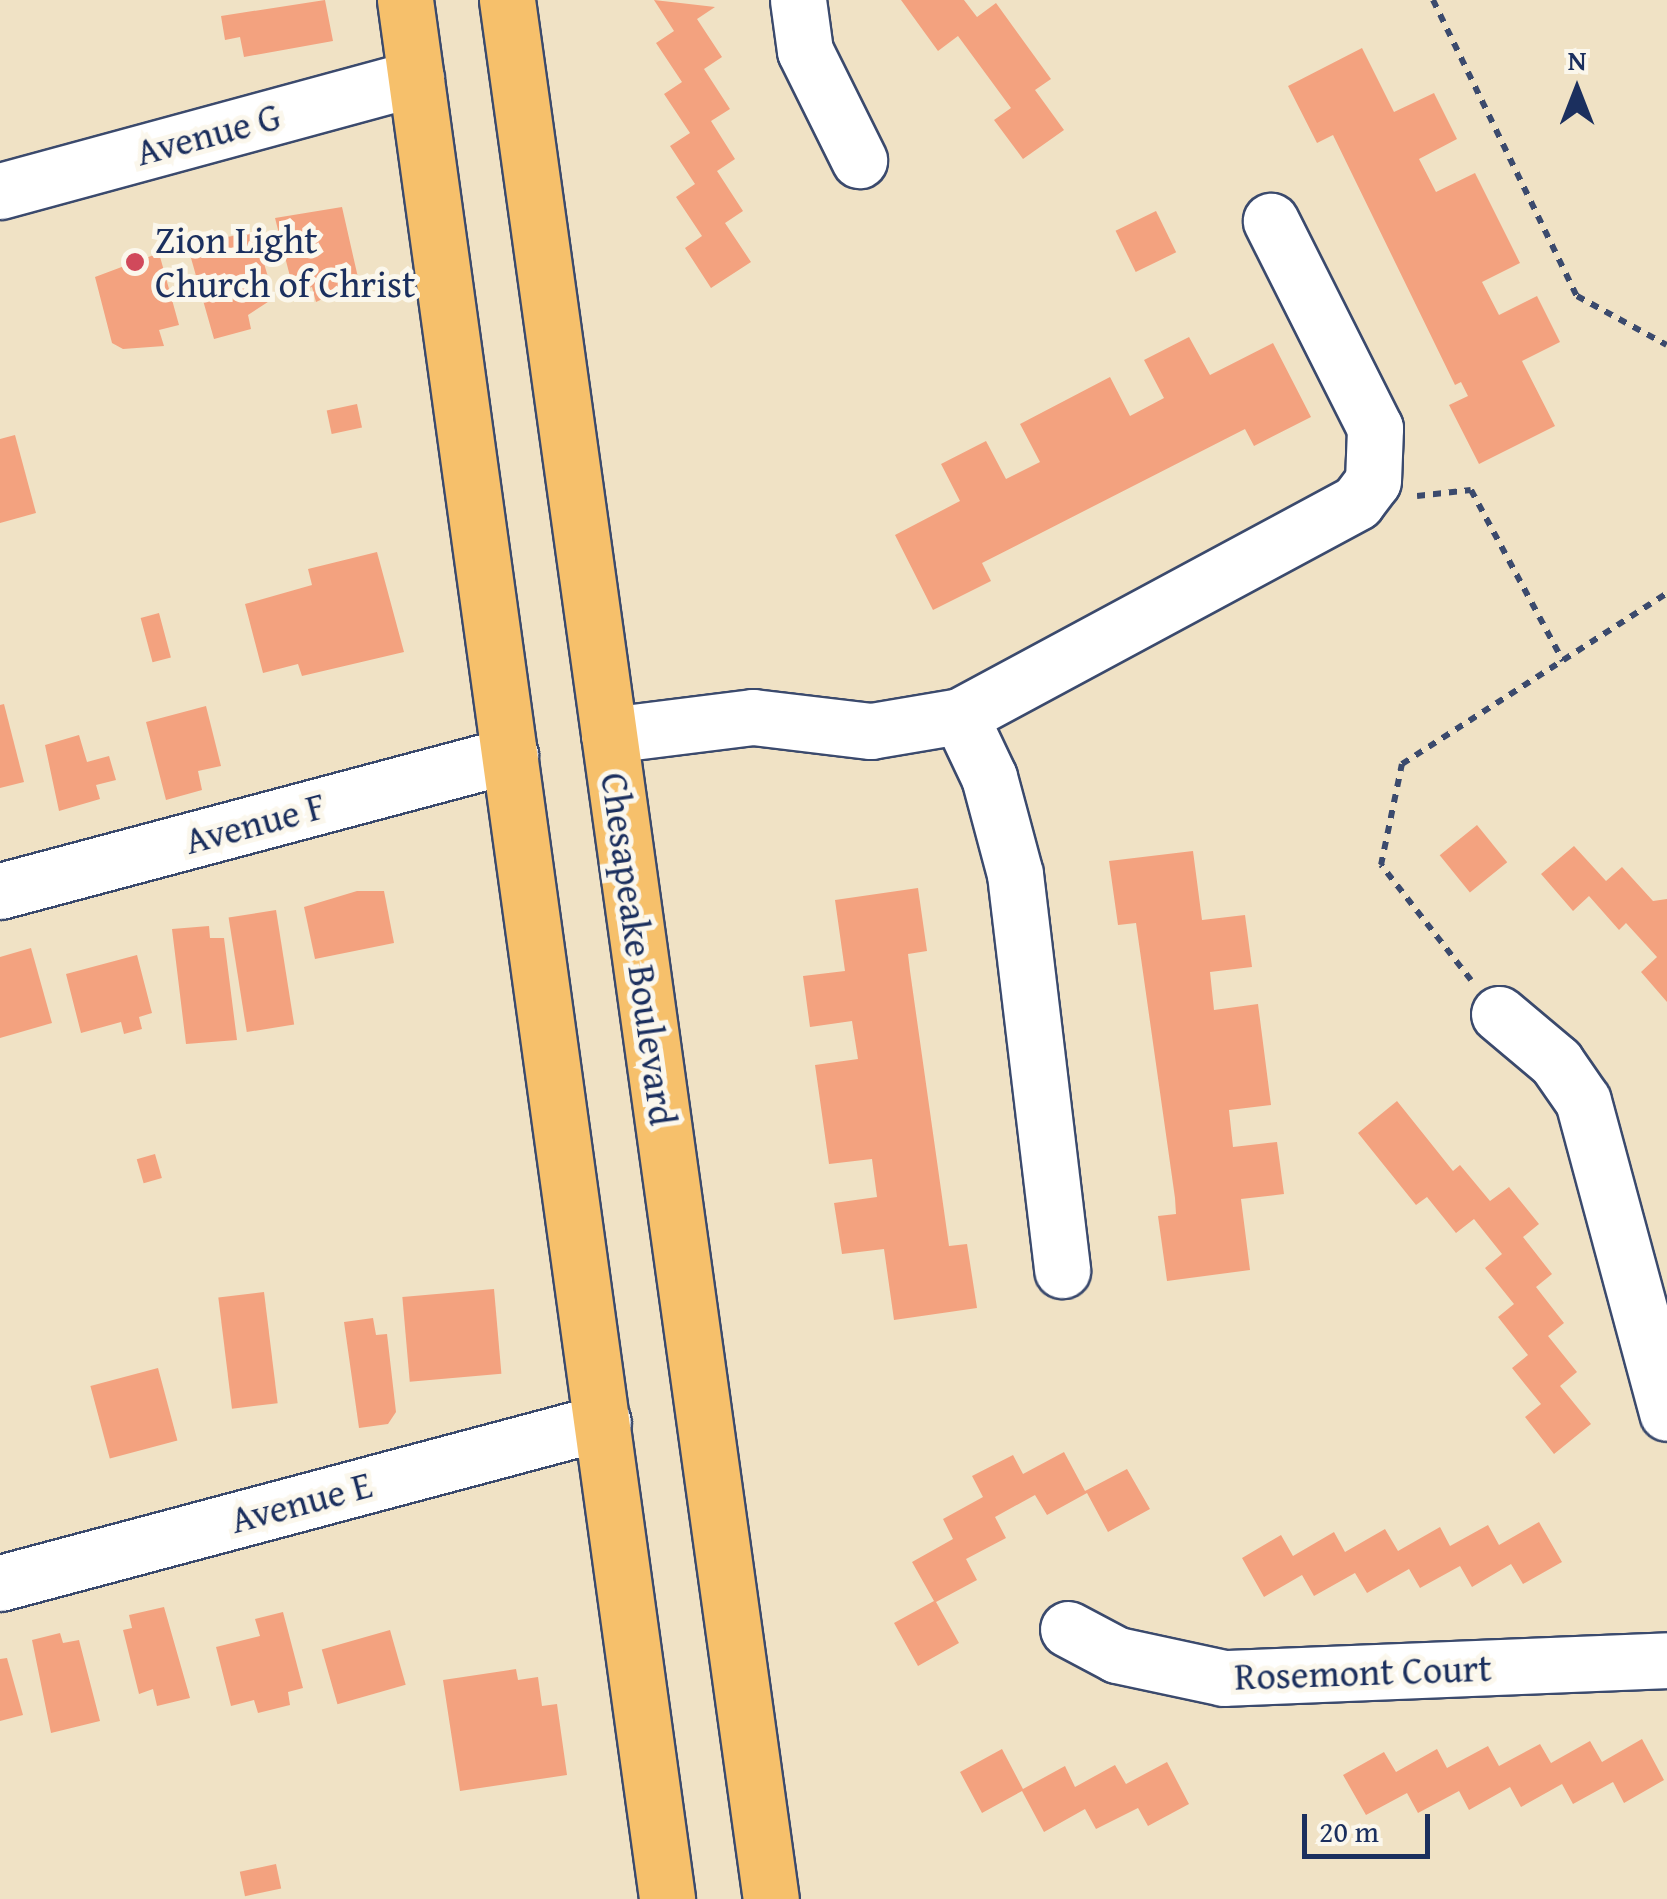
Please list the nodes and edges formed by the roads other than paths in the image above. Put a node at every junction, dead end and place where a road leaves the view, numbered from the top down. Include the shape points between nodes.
1 (405, 0) edge
2 (506, 0) edge
3 (798, 0) edge
4 (416, 78) junction
5 (859, 160) dead end
6 (0, 191) edge
7 (1271, 220) dead end
8 (960, 716) junction
9 (609, 735) junction
10 (510, 755) junction
11 (0, 891) edge
12 (1499, 1014) road end
13 (1062, 1270) dead end
14 (1667, 1413) edge
15 (603, 1422) junction
16 (0, 1583) edge
17 (1068, 1629) dead end
18 (1667, 1660) edge
19 (668, 1899) edge
20 (770, 1899) edge

1 - 4 main road
2 - 9 main road, Chesapeake Boulevard
3 - 5 street via 806,51
4 - 6 street, Avenue G
4 - 10 main road
7 - 8 street via 1375,428 1373,481 1357,502
8 - 9 street via 871,731 754,717
8 - 13 street via 989,778 1015,874
9 - 20 main road, Chesapeake Boulevard
10 - 11 street, Avenue F
10 - 15 main road
12 - 14 street via 1556,1062 1583,1101
15 - 16 street, Avenue E
15 - 19 main road
17 - 18 street, Rosemont Court via 1116,1655 1224,1678

